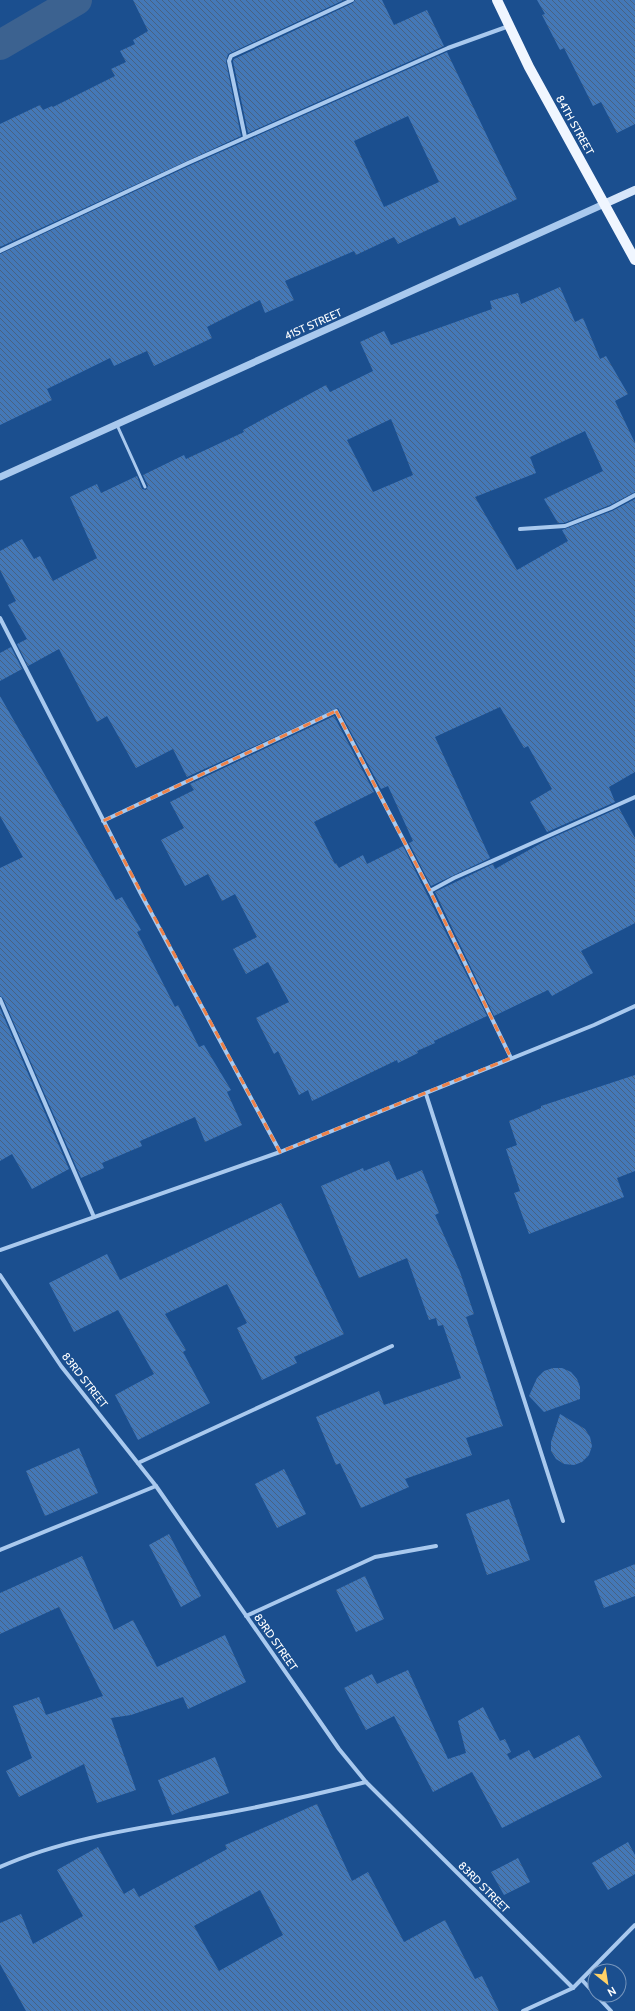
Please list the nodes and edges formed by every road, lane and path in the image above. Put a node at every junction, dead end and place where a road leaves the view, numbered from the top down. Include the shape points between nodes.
1 (352, 0) edge
2 (497, 0) edge
3 (509, 26) junction
4 (245, 137) junction
5 (635, 190) edge
6 (604, 204) junction
7 (0, 251) edge
8 (635, 260) edge
9 (117, 425) junction
10 (0, 477) edge
11 (145, 487) dead end
12 (635, 495) edge
13 (520, 529) dead end
14 (0, 618) edge
15 (635, 797) edge
16 (103, 821) junction
17 (430, 891) junction
18 (0, 999) edge
19 (635, 1006) edge
20 (511, 1058) junction
21 (426, 1094) junction
22 (280, 1152) junction
23 (94, 1217) junction
24 (0, 1250) edge
25 (0, 1275) edge
26 (392, 1346) dead end
27 (138, 1463) junction
28 (156, 1486) junction
29 (562, 1521) dead end
30 (436, 1546) dead end
31 (0, 1550) edge
32 (246, 1616) junction
33 (366, 1782) junction
34 (0, 1867) edge
35 (635, 1925) edge
36 (582, 1980) junction
37 (587, 1985) edge
38 (573, 1988) junction
39 (604, 2003) edge
40 (523, 2011) edge
41 (611, 2011) edge

1 - 4 street via 231,56 228,61
2 - 3 main road, 84TH STREET
3 - 4 street via 448,48
3 - 6 main road, 84TH STREET
4 - 7 street
5 - 6 main road, 41ST STREET
6 - 8 main road, 84TH STREET
6 - 9 street, 41ST STREET
9 - 10 street, 41ST STREET
9 - 11 lane
12 - 13 street via 611,508 565,526
14 - 16 street
15 - 17 street
16 - 17 street via 336,711
16 - 22 street
17 - 20 street
18 - 23 street
19 - 20 street
20 - 21 street
21 - 22 street
21 - 29 street
22 - 23 street
23 - 24 street
25 - 27 street, 83RD STREET via 61,1366
26 - 27 street
27 - 28 street, 83RD STREET
28 - 31 street
28 - 32 street, 83RD STREET
30 - 32 street via 375,1557
32 - 33 street, 83RD STREET via 339,1749
33 - 34 street via 270,1805 159,1823 71,1843
33 - 38 street, 83RD STREET
35 - 36 street
36 - 37 street
36 - 38 street
38 - 40 street
39 - 41 street

